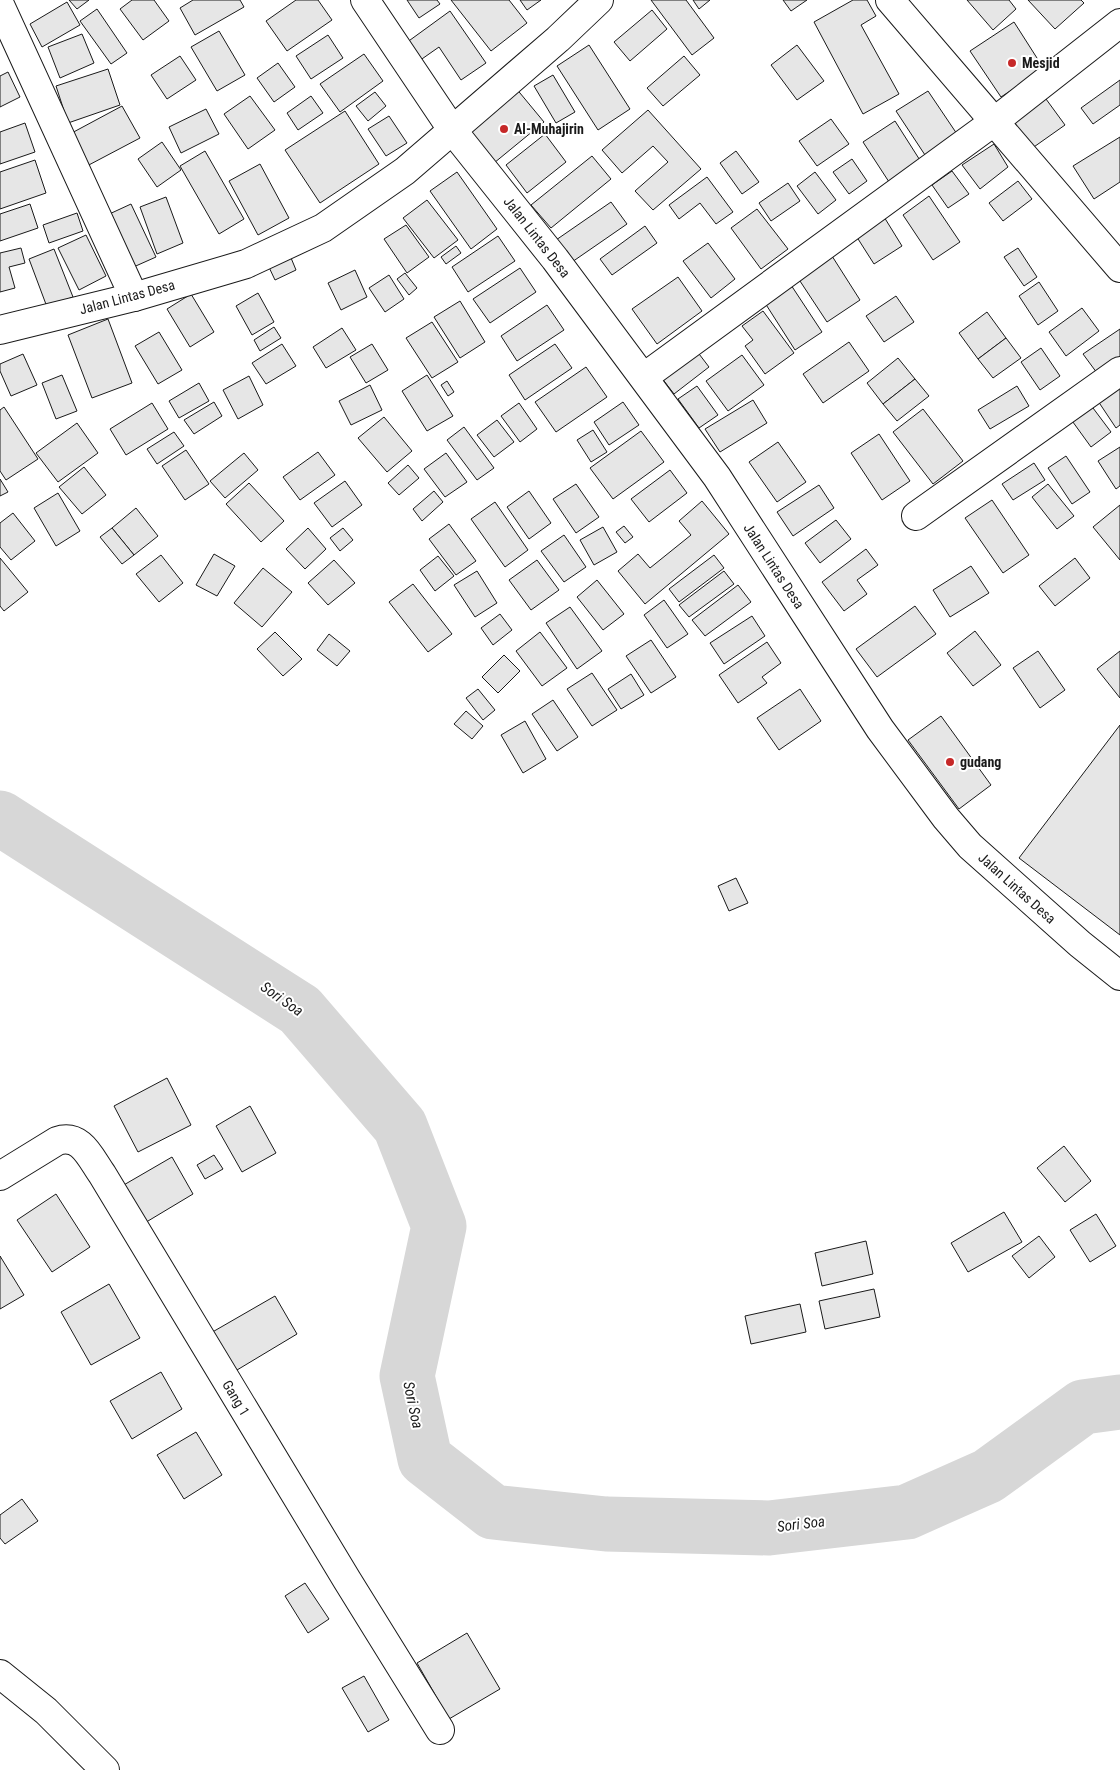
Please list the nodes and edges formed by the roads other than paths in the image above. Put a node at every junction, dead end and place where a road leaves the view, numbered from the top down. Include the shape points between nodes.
1 (365, 0) edge
2 (599, 0) edge
3 (890, 0) edge
4 (0, 5) edge
5 (1120, 23) edge
6 (994, 121) junction
7 (453, 131) junction
8 (1120, 268) edge
9 (134, 297) junction
10 (0, 330) edge
11 (1120, 371) edge
12 (644, 377) junction
13 (916, 516) dead end
14 (1120, 976) edge
15 (0, 1176) edge
16 (0, 1674) edge
17 (440, 1730) dead end
18 (105, 1770) edge

1 - 7 street
2 - 7 street, Jalan Lintas Desa
3 - 6 street
4 - 9 street
5 - 6 street
6 - 8 street
6 - 12 street
7 - 9 street, Jalan Lintas Desa via 406,171 322,228 246,264
7 - 12 street, Jalan Lintas Desa
9 - 10 street, Jalan Lintas Desa
11 - 13 street
12 - 14 street, Jalan Lintas Desa via 716,477 880,729 946,818 970,846
15 - 17 street, Gang 1 via 56,1141 66,1138 84,1147
16 - 18 street via 46,1711

